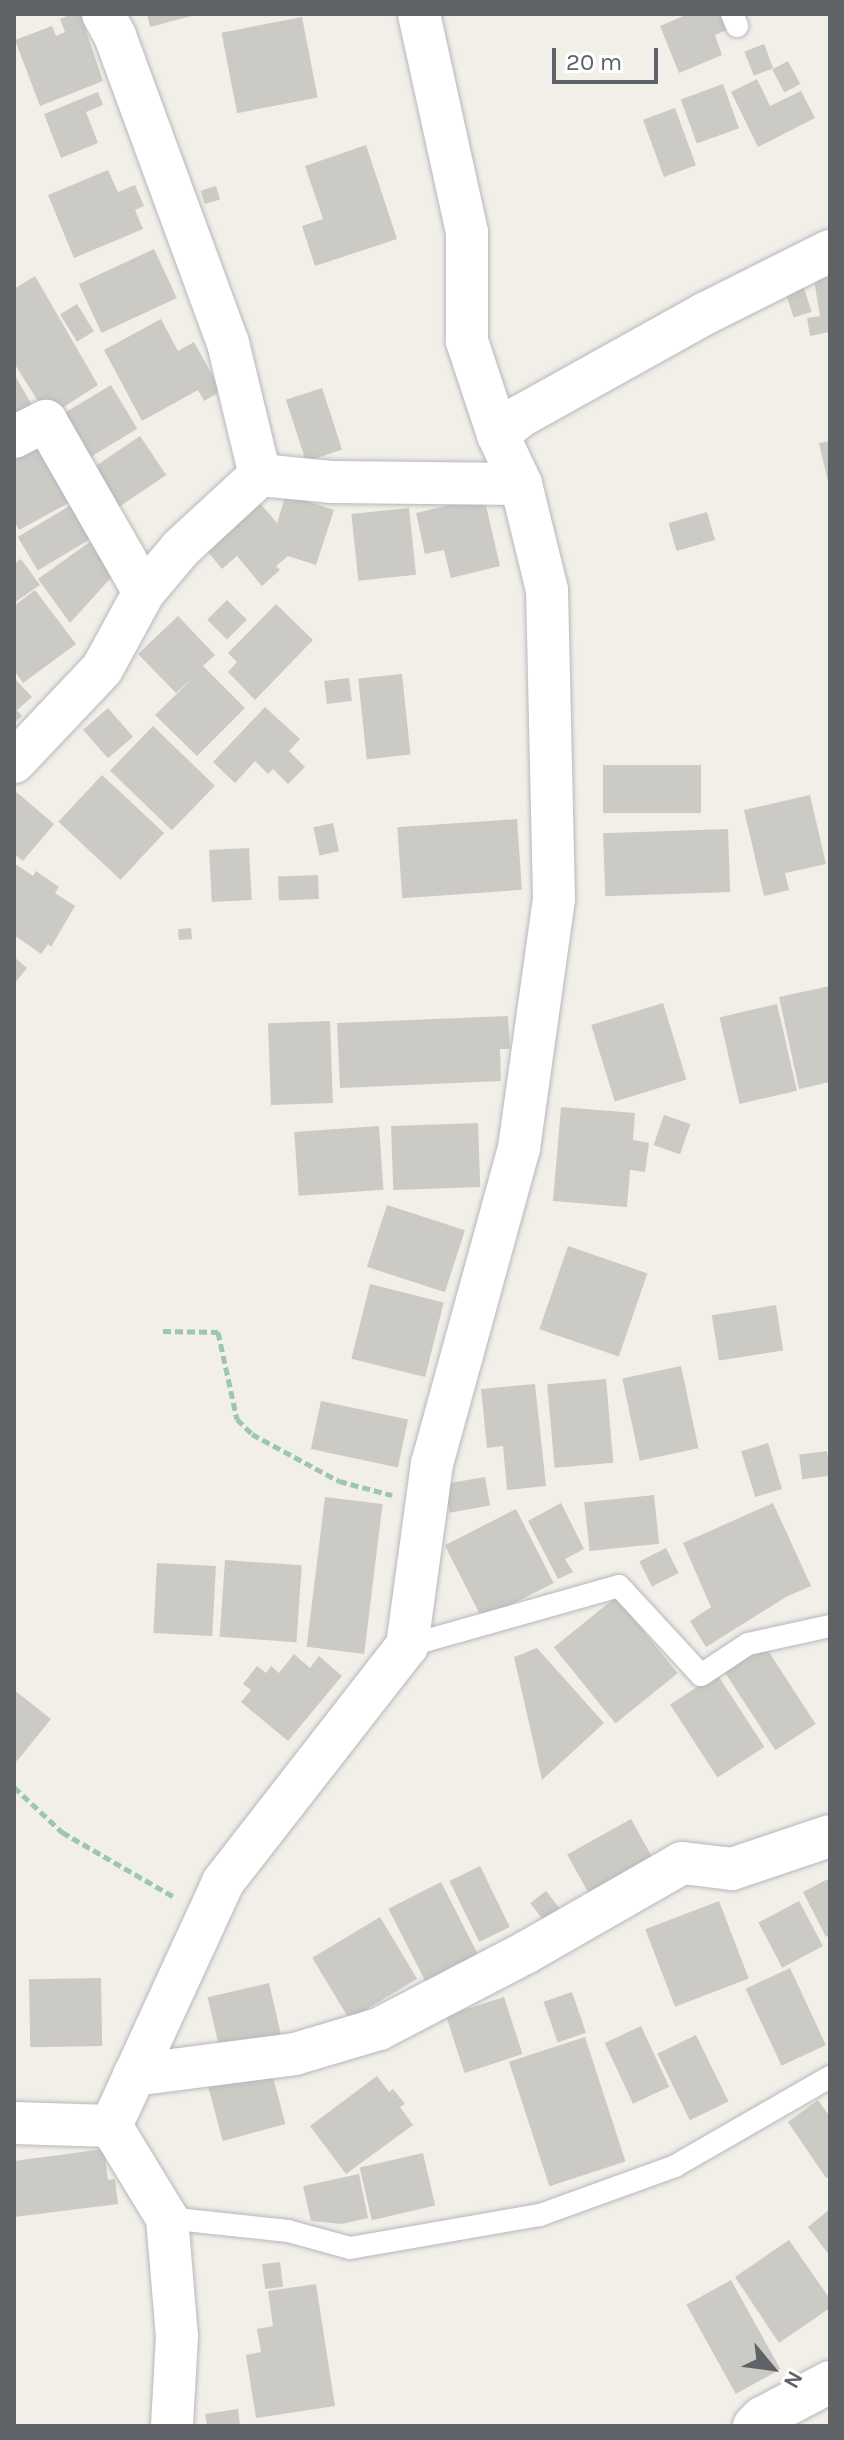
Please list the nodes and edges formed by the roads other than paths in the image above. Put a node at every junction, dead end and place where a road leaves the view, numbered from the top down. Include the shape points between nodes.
1 (103, 14) edge
2 (419, 14) edge
3 (830, 251) edge
4 (498, 435) junction
5 (14, 437) edge
6 (260, 475) junction
7 (521, 484) junction
8 (144, 592) junction
9 (14, 762) edge
10 (830, 1626) edge
11 (407, 1646) junction
12 (830, 1836) edge
13 (134, 2075) junction
14 (830, 2077) edge
15 (14, 2123) edge
16 (111, 2126) junction
17 (167, 2218) junction
18 (830, 2382) edge
19 (172, 2426) edge
20 (754, 2426) edge

1 - 6 street via 228,343
2 - 4 street via 467,232 467,341
3 - 4 street via 692,320 521,416
4 - 7 street
5 - 8 street via 46,421
6 - 7 street via 331,482
6 - 8 street via 181,548
7 - 11 street via 547,590 554,898 519,1148 432,1464
8 - 9 street via 102,669
10 - 11 lane via 748,1644 701,1675 619,1586
11 - 13 street via 223,1882
12 - 13 street via 732,1869 682,1863 379,2029 295,2054
13 - 16 street
14 - 17 lane via 675,2166 540,2215 350,2248 288,2231
15 - 16 street
16 - 17 street
17 - 19 street via 177,2336
18 - 20 street

